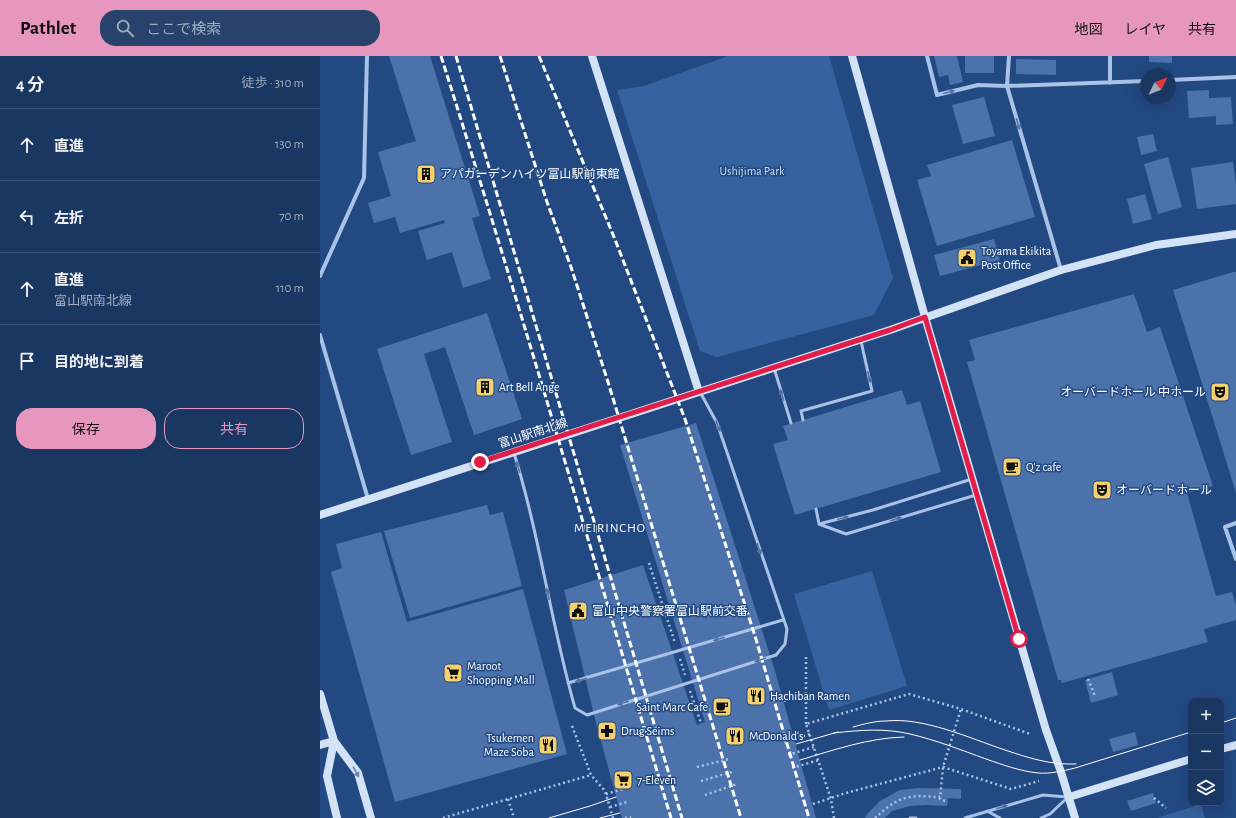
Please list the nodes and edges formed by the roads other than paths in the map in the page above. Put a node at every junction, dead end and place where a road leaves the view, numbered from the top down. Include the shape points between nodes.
1 (367, 56) edge
2 (592, 56) edge
3 (852, 56) edge
4 (927, 56) edge
5 (1009, 56) edge
6 (1110, 56) edge
7 (1236, 77) edge
8 (1176, 80) edge
9 (1140, 81) edge
10 (1110, 83) junction
11 (1007, 86) junction
12 (1236, 234) edge
13 (1061, 270) junction
14 (320, 276) edge
15 (925, 317) junction
16 (320, 335) edge
17 (860, 339) junction
18 (773, 367) junction
19 (700, 392) junction
20 (803, 420) dead end
21 (791, 423) dead end
22 (513, 452) junction
23 (972, 479) junction
24 (977, 495) junction
25 (368, 499) junction
26 (816, 509) dead end
27 (320, 515) edge
28 (1236, 523) edge
29 (819, 524) junction
30 (1236, 559) edge
31 (783, 620) junction
32 (568, 683) junction
33 (320, 694) edge
34 (334, 741) junction
35 (320, 745) edge
36 (1236, 745) edge
37 (1224, 748) edge
38 (1188, 760) edge
39 (1069, 797) junction
40 (987, 812) junction
41 (338, 818) edge
42 (371, 818) edge
43 (910, 818) edge
44 (916, 818) edge
45 (965, 818) edge
46 (1000, 818) edge
47 (1041, 818) edge
48 (1074, 818) edge

1 - 14 street via 364,178
2 - 19 street
3 - 15 street
4 -> 11 street via 937,95 978,85
5 - 11 street
6 - 10 street
7 - 8 street
9 - 10 street
10 - 11 street
11 -> 13 street
12 - 13 street, 富山駅南北線 via 1156,245
13 - 15 street, 富山駅南北線
15 - 17 street, 富山駅南北線
15 - 23 street
16 - 25 street
17 - 18 street, 富山駅南北線
17 -> 20 lane via 872,391 801,411
18 - 19 street, 富山駅南北線
21 -> 18 lane
19 - 22 street, 富山駅南北線
19 -> 31 lane via 717,423
22 - 25 street, 富山駅南北線
32 -> 22 lane via 524,486
23 - 24 street
29 -> 23 lane
29 -> 24 lane via 846,534
24 - 39 street via 1046,730
25 - 27 street, 富山駅南北線
26 - 29 lane
28 - 30 street via 1224,527
31 -> 32 lane
31 -> 32 lane via 787,629 785,644 776,655 587,715 575,708
33 - 34 street
34 - 35 street
34 - 41 street via 327,776
34 -> 42 street via 358,773
36 - 37 street
38 - 39 street
40 -> 39 lane via 1043,795
39 - 47 lane via 1050,814
39 - 48 street
40 - 45 lane
40 - 46 lane
43 - 44 lane

